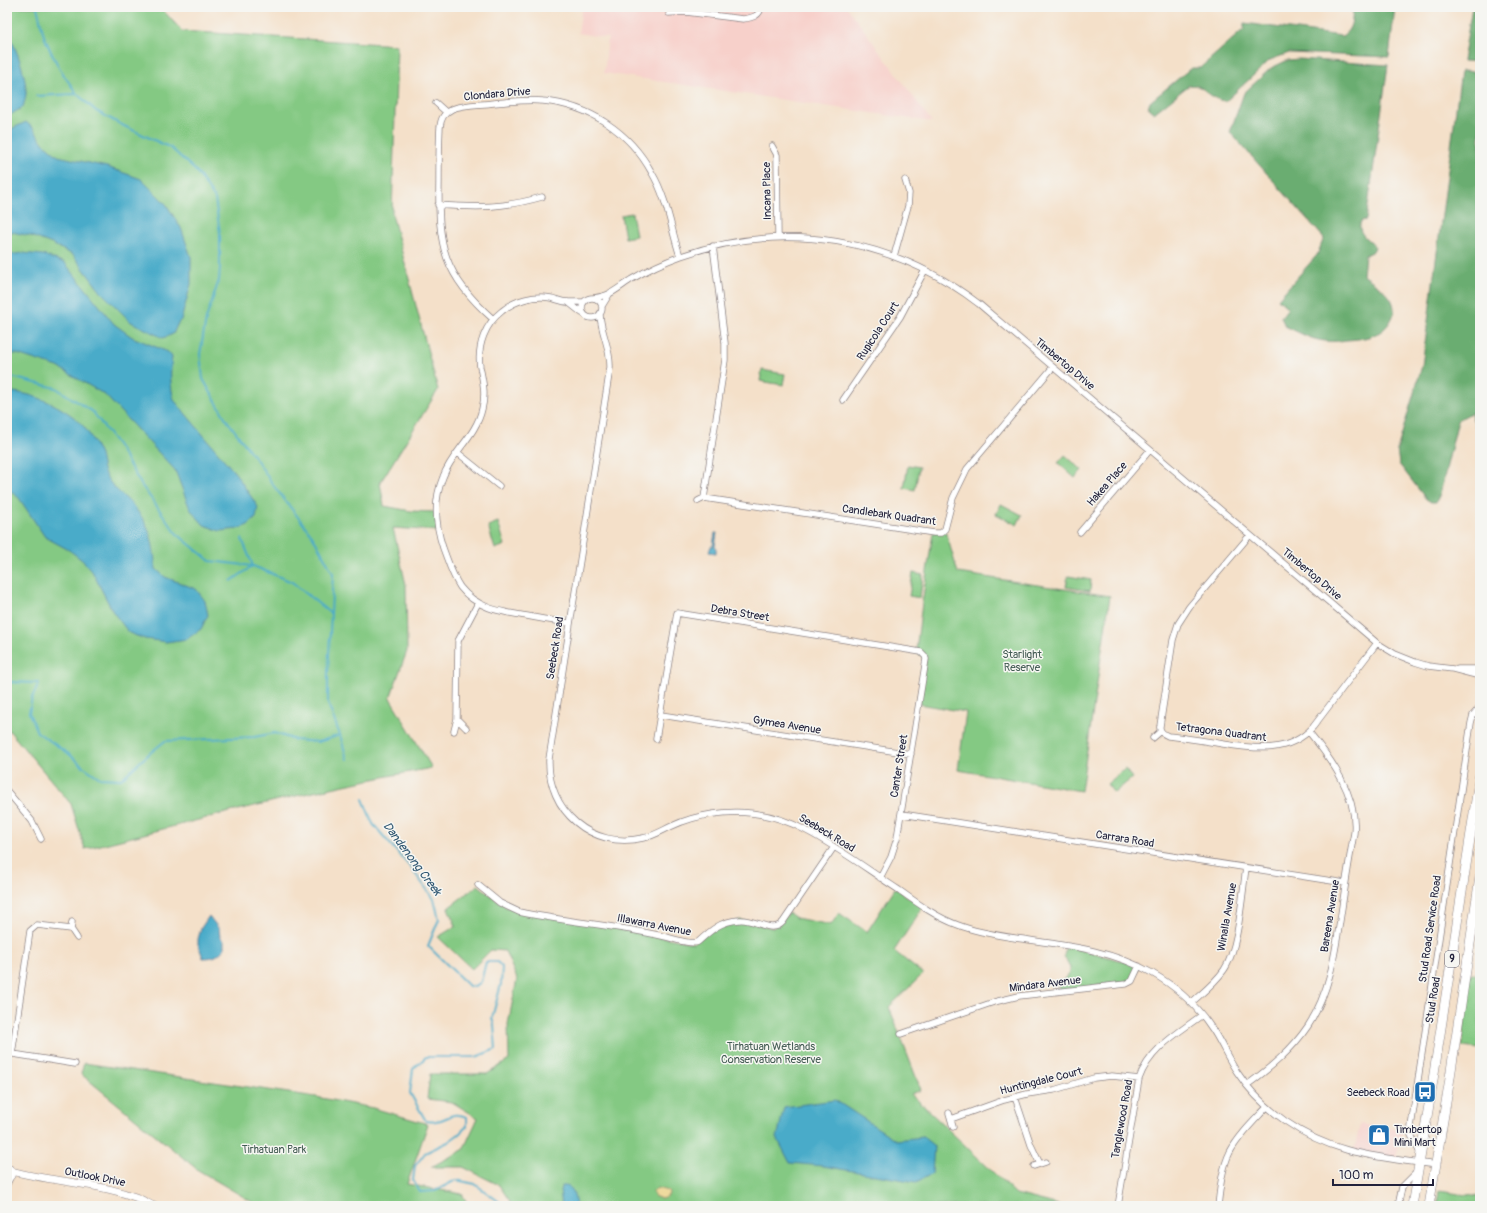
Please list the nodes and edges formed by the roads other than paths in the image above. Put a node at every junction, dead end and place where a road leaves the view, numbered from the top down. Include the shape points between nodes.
1 (761, 7) edge
2 (668, 13) dead end
3 (436, 103) dead end
4 (446, 112) junction
5 (772, 146) dead end
6 (905, 180) dead end
7 (542, 197) dead end
8 (438, 205) junction
9 (778, 237) junction
10 (713, 246) junction
11 (680, 256) junction
12 (894, 256) junction
13 (924, 270) junction
14 (610, 293) junction
15 (594, 298) junction
16 (567, 302) junction
17 (583, 302) junction
18 (602, 306) junction
19 (582, 313) junction
20 (600, 315) junction
21 (493, 319) junction
22 (590, 319) junction
23 (601, 329) junction
24 (1053, 367) junction
25 (844, 400) dead end
26 (1150, 450) junction
27 (458, 453) junction
28 (499, 486) dead end
29 (704, 498) junction
30 (698, 501) dead end
31 (1080, 532) dead end
32 (1250, 536) junction
33 (478, 603) junction
34 (569, 623) junction
35 (1377, 643) junction
36 (924, 655) joint
37 (1478, 668) edge
38 (1453, 669) junction
39 (1480, 676) edge
40 (1480, 707) edge
41 (660, 715) junction
42 (457, 719) junction
43 (466, 728) dead end
44 (454, 731) dead end
45 (1161, 732) junction
46 (1309, 732) junction
47 (1153, 738) dead end
48 (656, 739) dead end
49 (911, 754) junction
50 (1480, 774) edge
51 (7, 791) edge
52 (902, 814) junction
53 (1476, 830) edge
54 (41, 839) dead end
55 (834, 847) junction
56 (1246, 868) junction
57 (1480, 877) edge
58 (880, 878) junction
59 (1345, 883) junction
60 (478, 885) dead end
61 (72, 922) dead end
62 (71, 929) junction
63 (77, 938) dead end
64 (1139, 966) junction
65 (1191, 1003) junction
66 (1202, 1015) junction
67 (901, 1034) dead end
68 (9, 1053) edge
69 (75, 1064) dead end
70 (1139, 1079) junction
71 (1247, 1085) junction
72 (1015, 1097) junction
73 (1267, 1107) junction
74 (953, 1127) dead end
75 (1046, 1162) dead end
76 (1420, 1163) junction
77 (1436, 1165) junction
78 (9, 1176) edge
79 (154, 1206) edge
80 (1118, 1206) edge
81 (1218, 1206) edge
82 (1398, 1206) edge
83 (1412, 1206) edge
84 (1429, 1206) edge

1 - 2 street via 758,14 745,19 686,12
3 - 4 street
4 - 8 street via 440,130
4 - 11 street, Clondara Drive via 461,106 521,100 542,101 570,106 603,120 634,146 652,172 661,191
5 - 9 street, Incana Place via 776,156
6 - 12 street via 909,193 908,206
7 - 8 street via 487,207
8 - 21 street via 441,242 453,273 469,297
9 - 10 street, Timbertop Drive via 733,241
9 - 12 street, Timbertop Drive via 843,242
10 - 11 street, Timbertop Drive
10 - 29 street via 725,355
11 - 14 street, Timbertop Drive via 646,271
12 - 13 street, Timbertop Drive
13 - 24 street, Timbertop Drive via 973,299
13 - 25 street, Rupicola Court via 900,317
14 - 15 street, Timbertop Drive
14 - 18 street, Timbertop Drive
15 - 17 street via 588,298
15 - 18 street
16 - 17 street
16 - 19 street
16 - 21 street via 542,297 522,300 503,310
17 - 19 street
18 - 20 street
19 - 22 street
20 - 22 street
20 - 23 street, Seebeck Road
21 - 27 street via 480,348 484,388 482,410 476,427
22 - 23 street, Seebeck Road
23 - 34 street, Seebeck Road via 609,351 610,368
24 - 26 street, Timbertop Drive
24 - 29 street, Candlebark Quadrant via 967,469 953,498 946,528 941,533
26 - 31 street, Hakea Place
26 - 32 street, Timbertop Drive
27 - 28 street
27 - 33 street via 446,470 439,487 437,525 456,580
29 - 30 street
32 - 35 street, Timbertop Drive
32 - 45 street, Tetragona Quadrant via 1186,611 1178,624 1173,640 1159,728
33 - 34 street via 505,613
33 - 42 street via 458,641
34 - 55 street, Seebeck Road via 549,766 557,799 576,822 599,836 629,840 650,836 700,816 733,812 750,813 793,824
35 - 38 street, Timbertop Drive via 1415,662
35 - 46 street, Tetragona Quadrant
36 - 41 street, Debra Street via 918,651 677,613
36 - 49 street, Canter Street
37 - 38 street, Timbertop Drive
38 - 39 street, Timbertop Drive
40 - 76 street, Stud Road Service Road via 1471,723 1411,1127
41 - 48 street, Debra Street
41 - 49 street, Gymea Avenue
42 - 43 street
42 - 44 street
45 - 46 street, Tetragona Quadrant via 1168,736 1260,749 1285,745
45 - 47 street, Tetragona Quadrant
46 - 59 street, Bareena Avenue via 1336,768 1352,808 1354,829
49 - 52 street, Canter Street
50 - 53 highway, Stud Road / 9
51 - 54 street via 32,821
52 - 56 street, Carrara Road
52 - 58 street, Canter Street via 896,843
53 - 76 highway, Stud Road / 9
55 - 58 street, Seebeck Road
55 - 60 street, Illawarra Avenue via 779,926 770,928 745,920 728,922 713,928 695,943 658,934 519,912 500,903
56 - 59 street, Carrara Road
56 - 65 street, Winalla Avenue via 1230,959 1216,981
57 - 77 highway, 9
58 - 64 street, Seebeck Road via 923,907 957,925 981,932 1093,950
59 - 71 street, Bareena Avenue via 1333,963 1322,1000 1308,1026 1289,1050
61 - 62 street
62 - 63 street
62 - 68 street via 37,925 30,931
64 - 65 street, Seebeck Road via 1176,989
64 - 67 street, Mindara Avenue via 1132,980 1126,984 1020,996 994,1002
65 - 66 street, Seebeck Road
66 - 70 street, Tanglewood Road via 1157,1050 1147,1061
66 - 71 street, Seebeck Road
68 - 69 street
70 - 72 street, Huntingdale Court via 1099,1077 1054,1090
70 - 80 street, Tanglewood Road
71 - 73 street, Seebeck Road
72 - 74 street, Huntingdale Court via 950,1116
72 - 75 street via 1037,1165
73 - 76 street, Seebeck Road via 1297,1128 1329,1144
73 - 81 street via 1230,1152
76 - 77 street, Seebeck Road
76 - 82 street via 1402,1187
76 - 83 highway, Stud Road / 9
77 - 84 highway, 9
78 - 79 street, Outlook Drive via 30,1176 104,1188 133,1196

